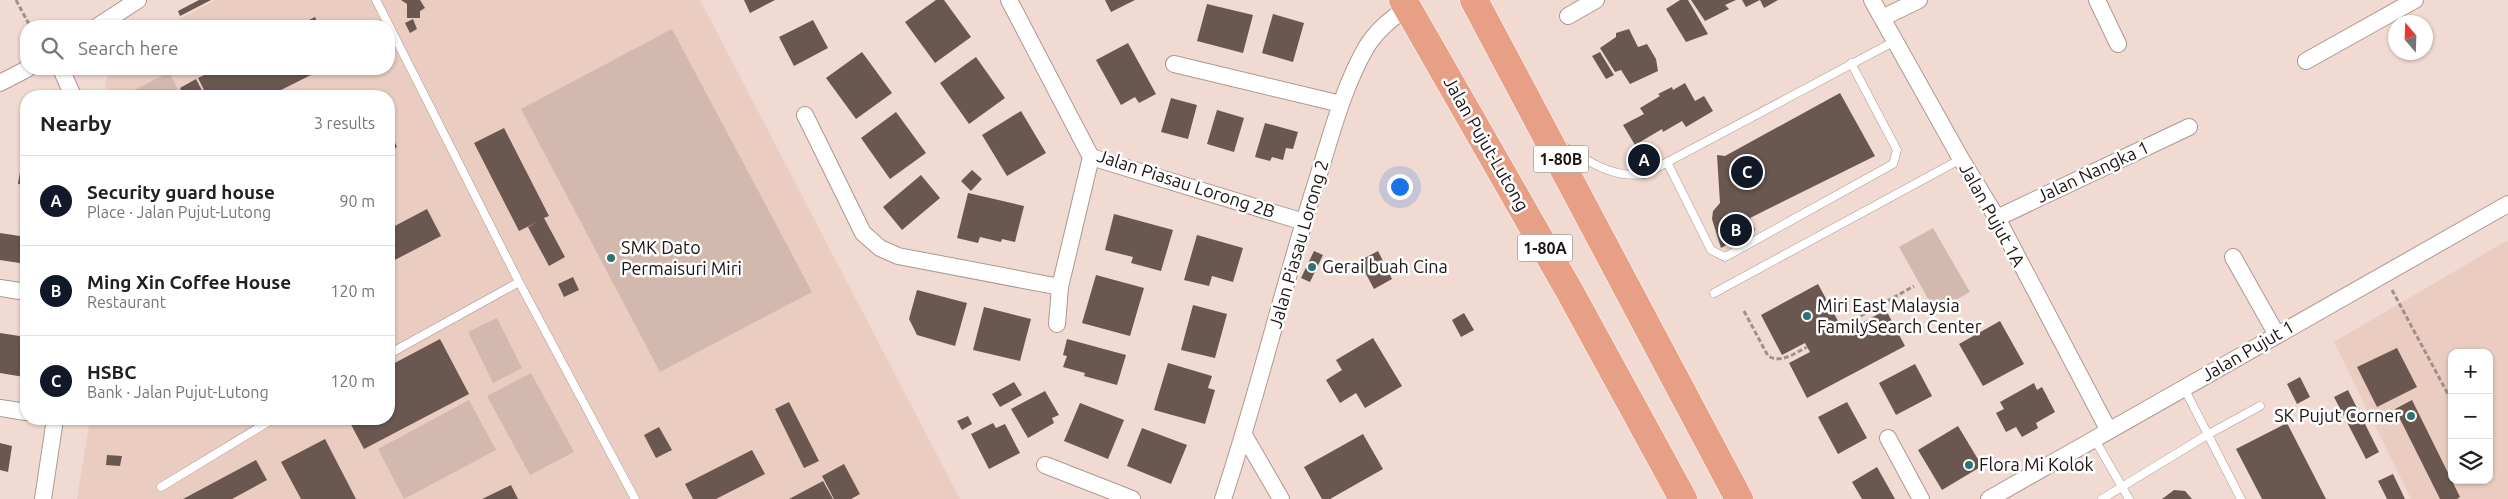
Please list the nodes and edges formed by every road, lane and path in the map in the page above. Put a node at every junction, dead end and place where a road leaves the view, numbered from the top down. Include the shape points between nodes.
1 (16, 0) edge
2 (138, 0) edge
3 (376, 0) edge
4 (1009, 0) edge
5 (1474, 0) edge
6 (1596, 0) edge
7 (1872, 0) edge
8 (1919, 0) edge
9 (2097, 0) edge
10 (2415, 0) edge
11 (1406, 4) edge
12 (1568, 16) dead end
13 (1882, 18) junction
14 (27, 20) edge
15 (107, 20) edge
16 (386, 20) edge
17 (395, 37) edge
18 (1894, 41) junction
19 (2118, 44) dead end
20 (2306, 61) dead end
21 (1851, 62) junction
22 (1174, 64) dead end
23 (20, 73) edge
24 (64, 75) edge
25 (0, 83) edge
26 (70, 90) edge
27 (1341, 104) junction
28 (805, 115) dead end
29 (2188, 127) dead end
30 (1550, 140) junction
31 (1091, 157) junction
32 (1961, 159) junction
33 (1667, 162) junction
34 (2508, 204) edge
35 (1997, 218) junction
36 (1304, 222) junction
37 (2233, 257) dead end
38 (2383, 274) junction
39 (519, 282) junction
40 (1914, 286) dead end
41 (1060, 287) junction
42 (0, 288) edge
43 (20, 291) edge
44 (1714, 293) dead end
45 (1744, 311) dead end
46 (1058, 324) dead end
47 (1841, 327) dead end
48 (2277, 335) junction
49 (1807, 347) dead end
50 (395, 351) edge
51 (2184, 388) junction
52 (2448, 394) edge
53 (2260, 406) dead end
54 (0, 408) edge
55 (20, 411) edge
56 (54, 425) edge
57 (263, 425) edge
58 (1244, 435) junction
59 (2102, 435) junction
60 (2207, 435) junction
61 (1888, 438) dead end
62 (1045, 466) dead end
63 (161, 487) dead end
64 (2122, 487) junction
65 (42, 499) edge
66 (635, 499) edge
67 (1132, 499) edge
68 (1223, 499) edge
69 (1281, 499) edge
70 (1683, 499) edge
71 (1739, 499) edge
72 (1920, 499) edge
73 (1989, 499) edge
74 (2102, 499) edge
75 (2129, 499) edge
76 (2241, 499) edge

1 - 14 path
2 - 15 street
3 - 16 lane
4 - 31 street, Jalan Piasau Lorong 2B
5 - 30 highway, 1-80B
6 - 12 street
7 - 13 street, Jalan Pujut 1A
8 - 13 street
9 - 19 street
10 - 20 street
11 - 27 street, Jalan Piasau Lorong 2 via 1367,46
11 - 70 highway, Jalan Pujut-Lutong / 1-80A
13 - 18 street, Jalan Pujut 1A
17 - 39 lane
18 - 21 lane
18 - 32 street, Jalan Pujut 1A
21 - 33 lane
21 - 33 lane via 1897,150 1893,164 1724,256 1711,250
22 - 27 street
23 - 25 street
24 - 26 street
27 - 36 street, Jalan Piasau Lorong 2
28 - 41 street via 863,233 880,248 898,256
29 - 35 street, Jalan Nangka 1
30 - 33 lane via 1604,169 1628,176 1645,174
30 - 71 highway, 1-80B
31 - 36 street, Jalan Piasau Lorong 2B
31 - 41 street
32 - 35 street, Jalan Pujut 1A
32 - 44 lane
34 - 38 street, Jalan Pujut 1
35 - 59 street, Jalan Pujut 1A
36 - 58 street, Jalan Piasau Lorong 2
37 - 48 street
38 - 48 street, Jalan Pujut 1
38 - 52 path
39 - 50 lane
39 - 66 lane
40 - 47 path
41 - 46 street
42 - 43 street
45 - 49 path via 1768,356 1784,358
48 - 51 street, Jalan Pujut 1
51 - 59 street, Jalan Pujut 1
51 - 60 lane
53 - 60 lane
54 - 55 street
56 - 65 street
57 - 63 lane
58 - 68 street, Jalan Piasau Lorong 2
58 - 69 street
59 - 64 lane
59 - 73 street, Jalan Pujut 1
60 - 64 lane
60 - 76 lane
61 - 72 street
62 - 67 street
64 - 74 lane
64 - 75 lane

